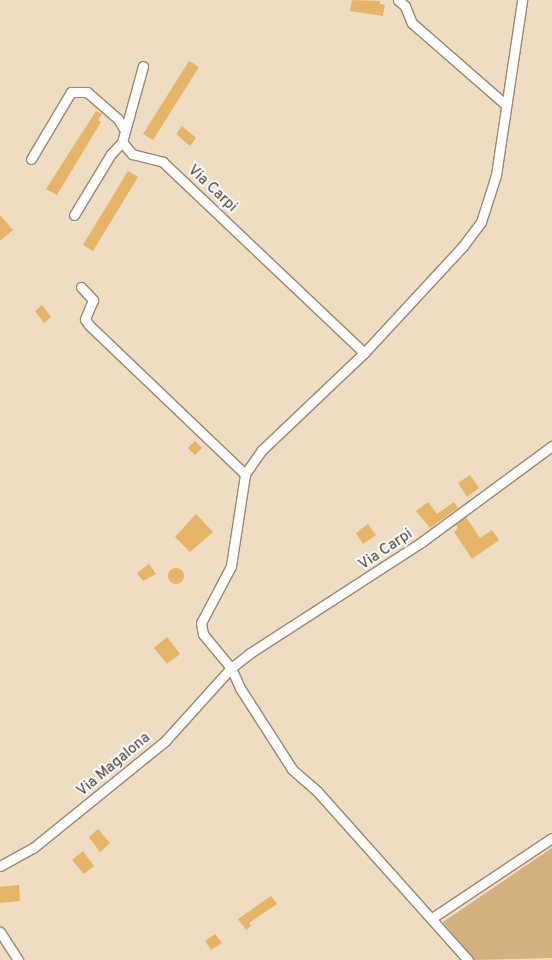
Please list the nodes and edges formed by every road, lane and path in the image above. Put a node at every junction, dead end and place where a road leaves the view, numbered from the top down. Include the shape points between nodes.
1 (398, 0) edge
2 (522, 0) edge
3 (143, 66) dead end
4 (505, 104) junction
5 (124, 129) junction
6 (122, 142) junction
7 (31, 159) dead end
8 (74, 215) dead end
9 (81, 287) dead end
10 (364, 353) junction
11 (552, 446) edge
12 (245, 474) junction
13 (231, 668) junction
14 (552, 838) edge
15 (0, 866) edge
16 (432, 918) junction
17 (0, 932) edge
18 (18, 960) edge
19 (468, 960) edge

1 - 4 street via 405,6 412,22
2 - 4 street
3 - 5 street
4 - 10 street via 496,175 481,222 463,246
5 - 6 street
5 - 7 street via 118,118 87,92 72,92
6 - 8 street via 110,154
6 - 10 street, Via Carpi via 132,154 163,162
9 - 12 street via 92,300 85,319 89,325
10 - 12 street via 268,444
11 - 13 street, Via Carpi via 424,541
12 - 13 street via 231,566 201,623 204,634
13 - 15 street, Via Magalona via 165,741 33,848
13 - 16 street via 240,688 292,769 317,791
14 - 16 street
16 - 19 street
17 - 18 street

